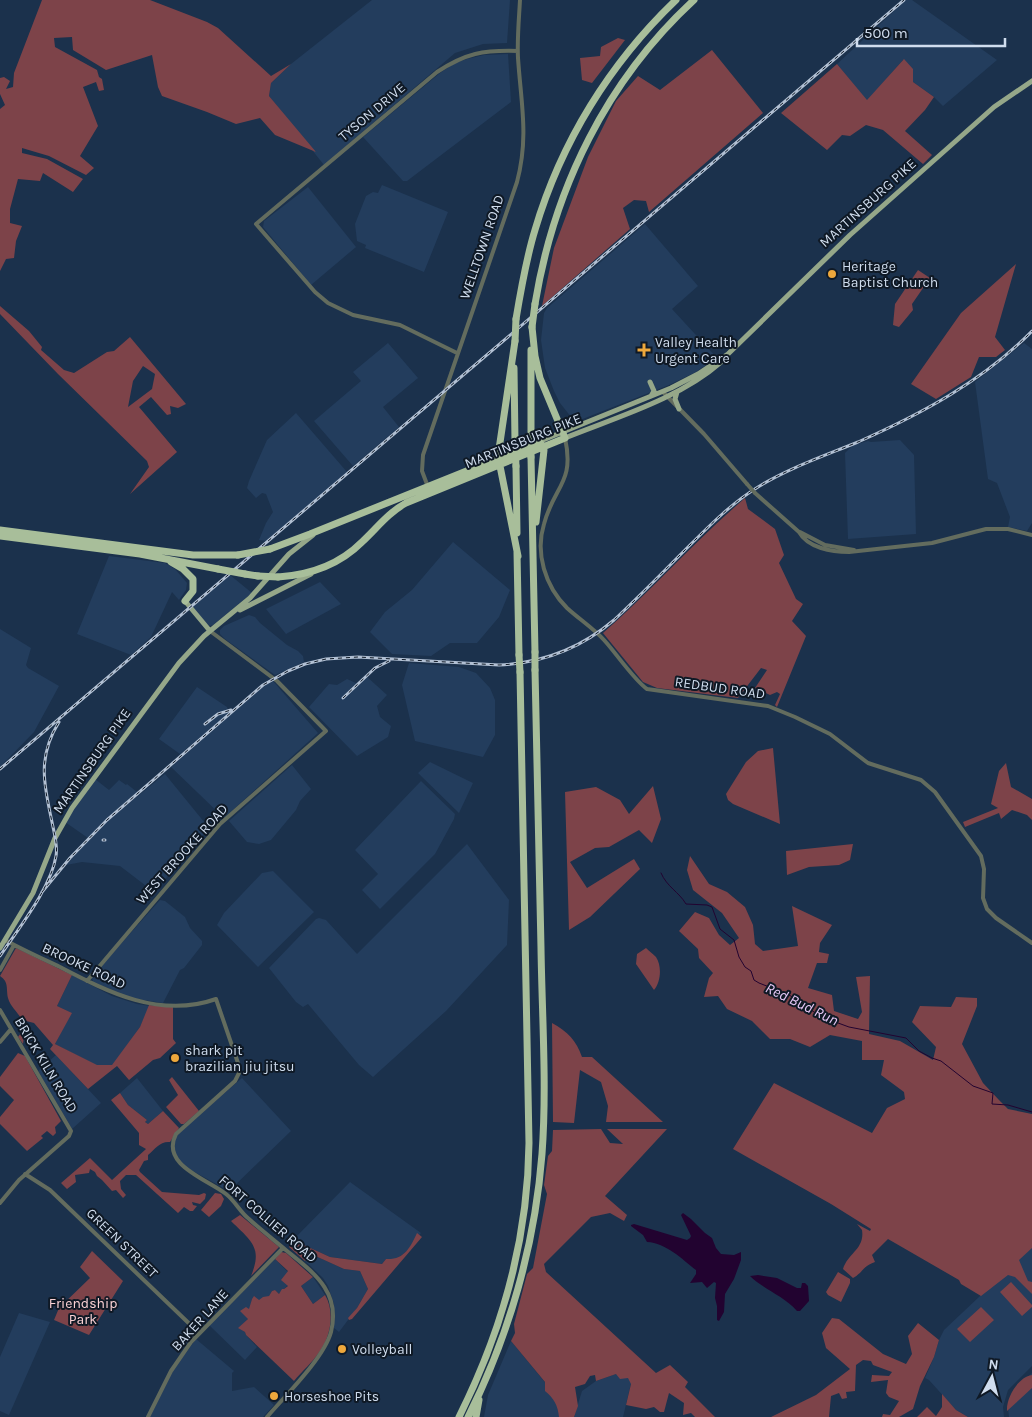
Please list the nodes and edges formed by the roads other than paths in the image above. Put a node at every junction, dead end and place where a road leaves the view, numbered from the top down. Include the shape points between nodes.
1 (520, 0) edge
2 (676, 0) edge
3 (694, 0) edge
4 (518, 51) junction
5 (1032, 81) edge
6 (532, 327) junction
7 (514, 340) junction
8 (457, 353) junction
9 (728, 354) junction
10 (650, 382) dead end
11 (663, 392) junction
12 (677, 392) junction
13 (667, 396) junction
14 (650, 397) junction
15 (679, 409) junction
16 (564, 435) junction
17 (536, 443) junction
18 (551, 443) junction
19 (543, 446) junction
20 (499, 448) junction
21 (543, 460) junction
22 (499, 461) junction
23 (480, 469) junction
24 (502, 476) junction
25 (429, 489) junction
26 (332, 525) junction
27 (0, 530) edge
28 (1032, 535) edge
29 (0, 536) edge
30 (97, 548) junction
31 (533, 555) junction
32 (518, 556) junction
33 (335, 562) junction
34 (185, 601) joint
35 (229, 616) junction
36 (210, 631) junction
37 (5, 940) junction
38 (1032, 943) edge
39 (14, 945) junction
40 (0, 948) edge
41 (0, 970) edge
42 (87, 981) junction
43 (216, 999) joint
44 (0, 1010) edge
45 (11, 1029) junction
46 (0, 1042) edge
47 (25, 1174) junction
48 (0, 1203) edge
49 (283, 1248) junction
50 (199, 1333) junction
51 (492, 1353) junction
52 (148, 1417) edge
53 (266, 1417) edge
54 (453, 1417) edge
55 (459, 1417) edge
56 (468, 1417) edge
57 (476, 1417) edge

1 - 4 street, WELLTOWN ROAD
2 - 7 highway, bridge via 615,69 571,140 550,185 534,231
3 - 6 highway, bridge via 637,62 586,142 553,225 542,266
4 - 8 street, WELLTOWN ROAD via 524,137 522,161
4 - 8 street, TYSON DRIVE via 501,50 453,61 256,224 328,303 353,315 400,325
5 - 9 main road, MARTINSBURG PIKE via 994,106 820,263
6 - 16 highway via 538,371
6 - 31 highway, bridge
7 - 20 highway
7 - 32 highway, bridge
8 - 25 street, WELLTOWN ROAD via 422,460 422,474
9 - 11 main road, MARTINSBURG PIKE
9 - 12 main road, MARTINSBURG PIKE via 713,369
10 - 14 main road via 654,391
11 - 13 street
11 - 14 main road, MARTINSBURG PIKE
12 - 13 main road, MARTINSBURG PIKE
12 - 15 main road via 675,399
13 - 15 street
13 - 16 main road, MARTINSBURG PIKE
14 - 16 main road, MARTINSBURG PIKE
15 - 28 street, bridge via 755,493 805,539 820,547 839,552 932,543 986,529 1008,529
16 - 17 main road, MARTINSBURG PIKE
16 - 18 highway, MARTINSBURG PIKE
16 - 38 street, REDBUD ROAD via 567,472 545,518 541,541 546,577 564,605 598,634 647,689 768,706 830,734 868,762 927,784 981,856 987,908
17 - 19 highway
17 - 22 highway, MARTINSBURG PIKE
18 - 19 highway, MARTINSBURG PIKE
18 - 21 highway
19 - 21 highway
19 - 22 highway, MARTINSBURG PIKE
20 - 22 highway
20 - 23 highway
21 - 31 highway
22 - 23 highway, MARTINSBURG PIKE
22 - 24 highway
23 - 24 highway via 496,470
23 - 25 highway, MARTINSBURG PIKE
24 - 32 highway
25 - 26 highway, MARTINSBURG PIKE
25 - 33 highway, MARTINSBURG PIKE via 393,511 360,544
26 - 27 highway, MARTINSBURG PIKE, bridge via 270,549 238,555 193,555
26 - 35 main road via 294,549 255,594
29 - 30 highway
30 - 33 highway, MARTINSBURG PIKE, bridge via 258,576 306,574
30 - 34 highway via 179,566 193,582 193,591
31 - 51 highway, bridge via 543,1135 528,1246 515,1299
32 - 51 highway, bridge via 528,1166 525,1213 517,1258
33 - 35 main road
34 - 36 main road
35 - 36 main road, MARTINSBURG PIKE
36 - 37 main road, MARTINSBURG PIKE via 181,660 72,808 55,838 37,886
36 - 42 street, WEST BROOKE ROAD via 277,681 326,731 220,824
37 - 39 street, BROOKE ROAD
37 - 40 main road, MARTINSBURG PIKE
39 - 41 street
39 - 42 street, BROOKE ROAD
42 - 43 street, BROOKE ROAD via 120,996 154,1004 187,1005
43 - 49 street, FORT COLLIER ROAD via 239,1073 235,1081 176,1134 173,1154 180,1164 226,1194 245,1216
44 - 45 street, BRICK KILN ROAD
45 - 46 street
45 - 47 street, BRICK KILN ROAD via 70,1133
47 - 48 street
47 - 50 street, GREEN STREET via 50,1190
49 - 50 street, BAKER LANE
49 - 53 street, FORT COLLIER ROAD via 322,1283 331,1304 332,1325 321,1353
50 - 52 street, BAKER LANE via 173,1368
51 - 54 highway
51 - 55 highway
51 - 56 highway
51 - 57 highway

